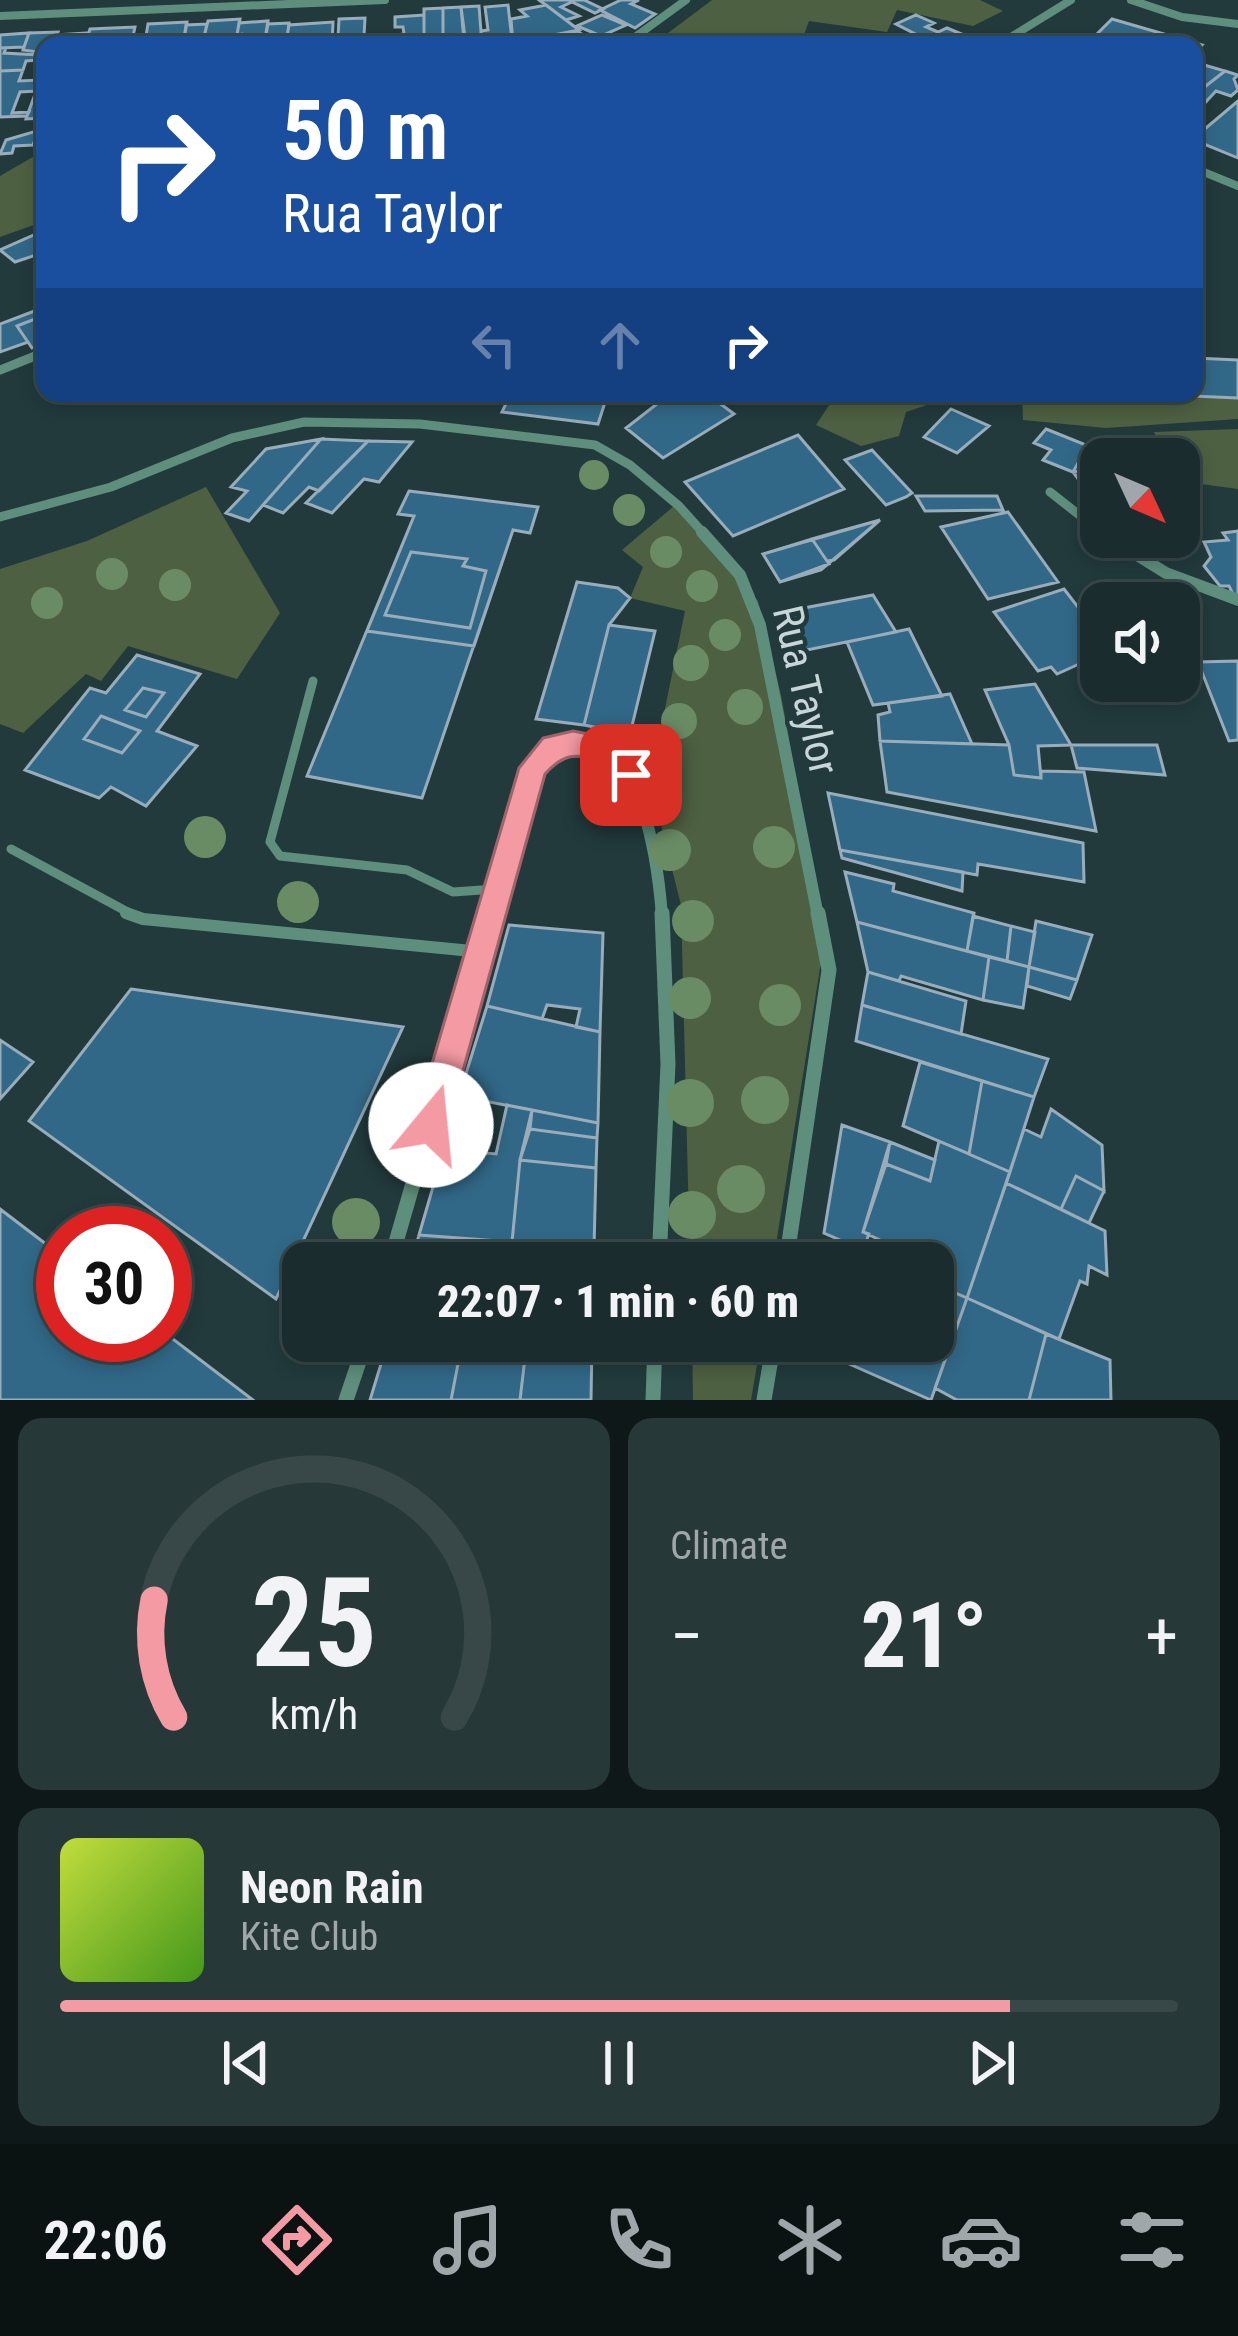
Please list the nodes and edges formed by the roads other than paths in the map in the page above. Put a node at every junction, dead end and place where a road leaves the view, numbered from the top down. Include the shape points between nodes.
1 (385, 0) edge
2 (686, 0) edge
3 (1071, 0) edge
4 (1131, 0) edge
5 (0, 16) edge
6 (1238, 24) edge
7 (636, 36) edge
8 (1013, 36) edge
9 (1203, 172) edge
10 (1238, 186) edge
11 (36, 356) edge
12 (0, 370) edge
13 (1050, 492) dead end
14 (1080, 515) edge
15 (0, 518) edge
16 (1142, 558) edge
17 (1238, 600) edge
18 (314, 682) dead end
19 (11, 849) dead end
20 (496, 889) junction
21 (482, 952) junction
22 (396, 1242) edge
23 (660, 1242) edge
24 (789, 1242) edge
25 (359, 1362) edge
26 (655, 1362) edge
27 (770, 1362) edge
28 (346, 1400) edge
29 (653, 1400) edge
30 (764, 1400) edge

1 - 5 street
2 - 7 street
3 - 8 street
4 - 6 street
9 - 10 street
11 - 12 street
13 - 14 street
15 - 24 street, Rua Taylor via 271,427 349,421 595,445 680,506 740,574 760,625 829,970
16 - 17 street
18 - 20 lane via 274,850 406,870 453,892
19 - 21 lane via 143,919
20 - 21 street
20 - 23 street via 543,754 573,742 610,748 631,775 660,870 667,1083
21 - 22 street
25 - 28 street
26 - 29 street
27 - 30 street

